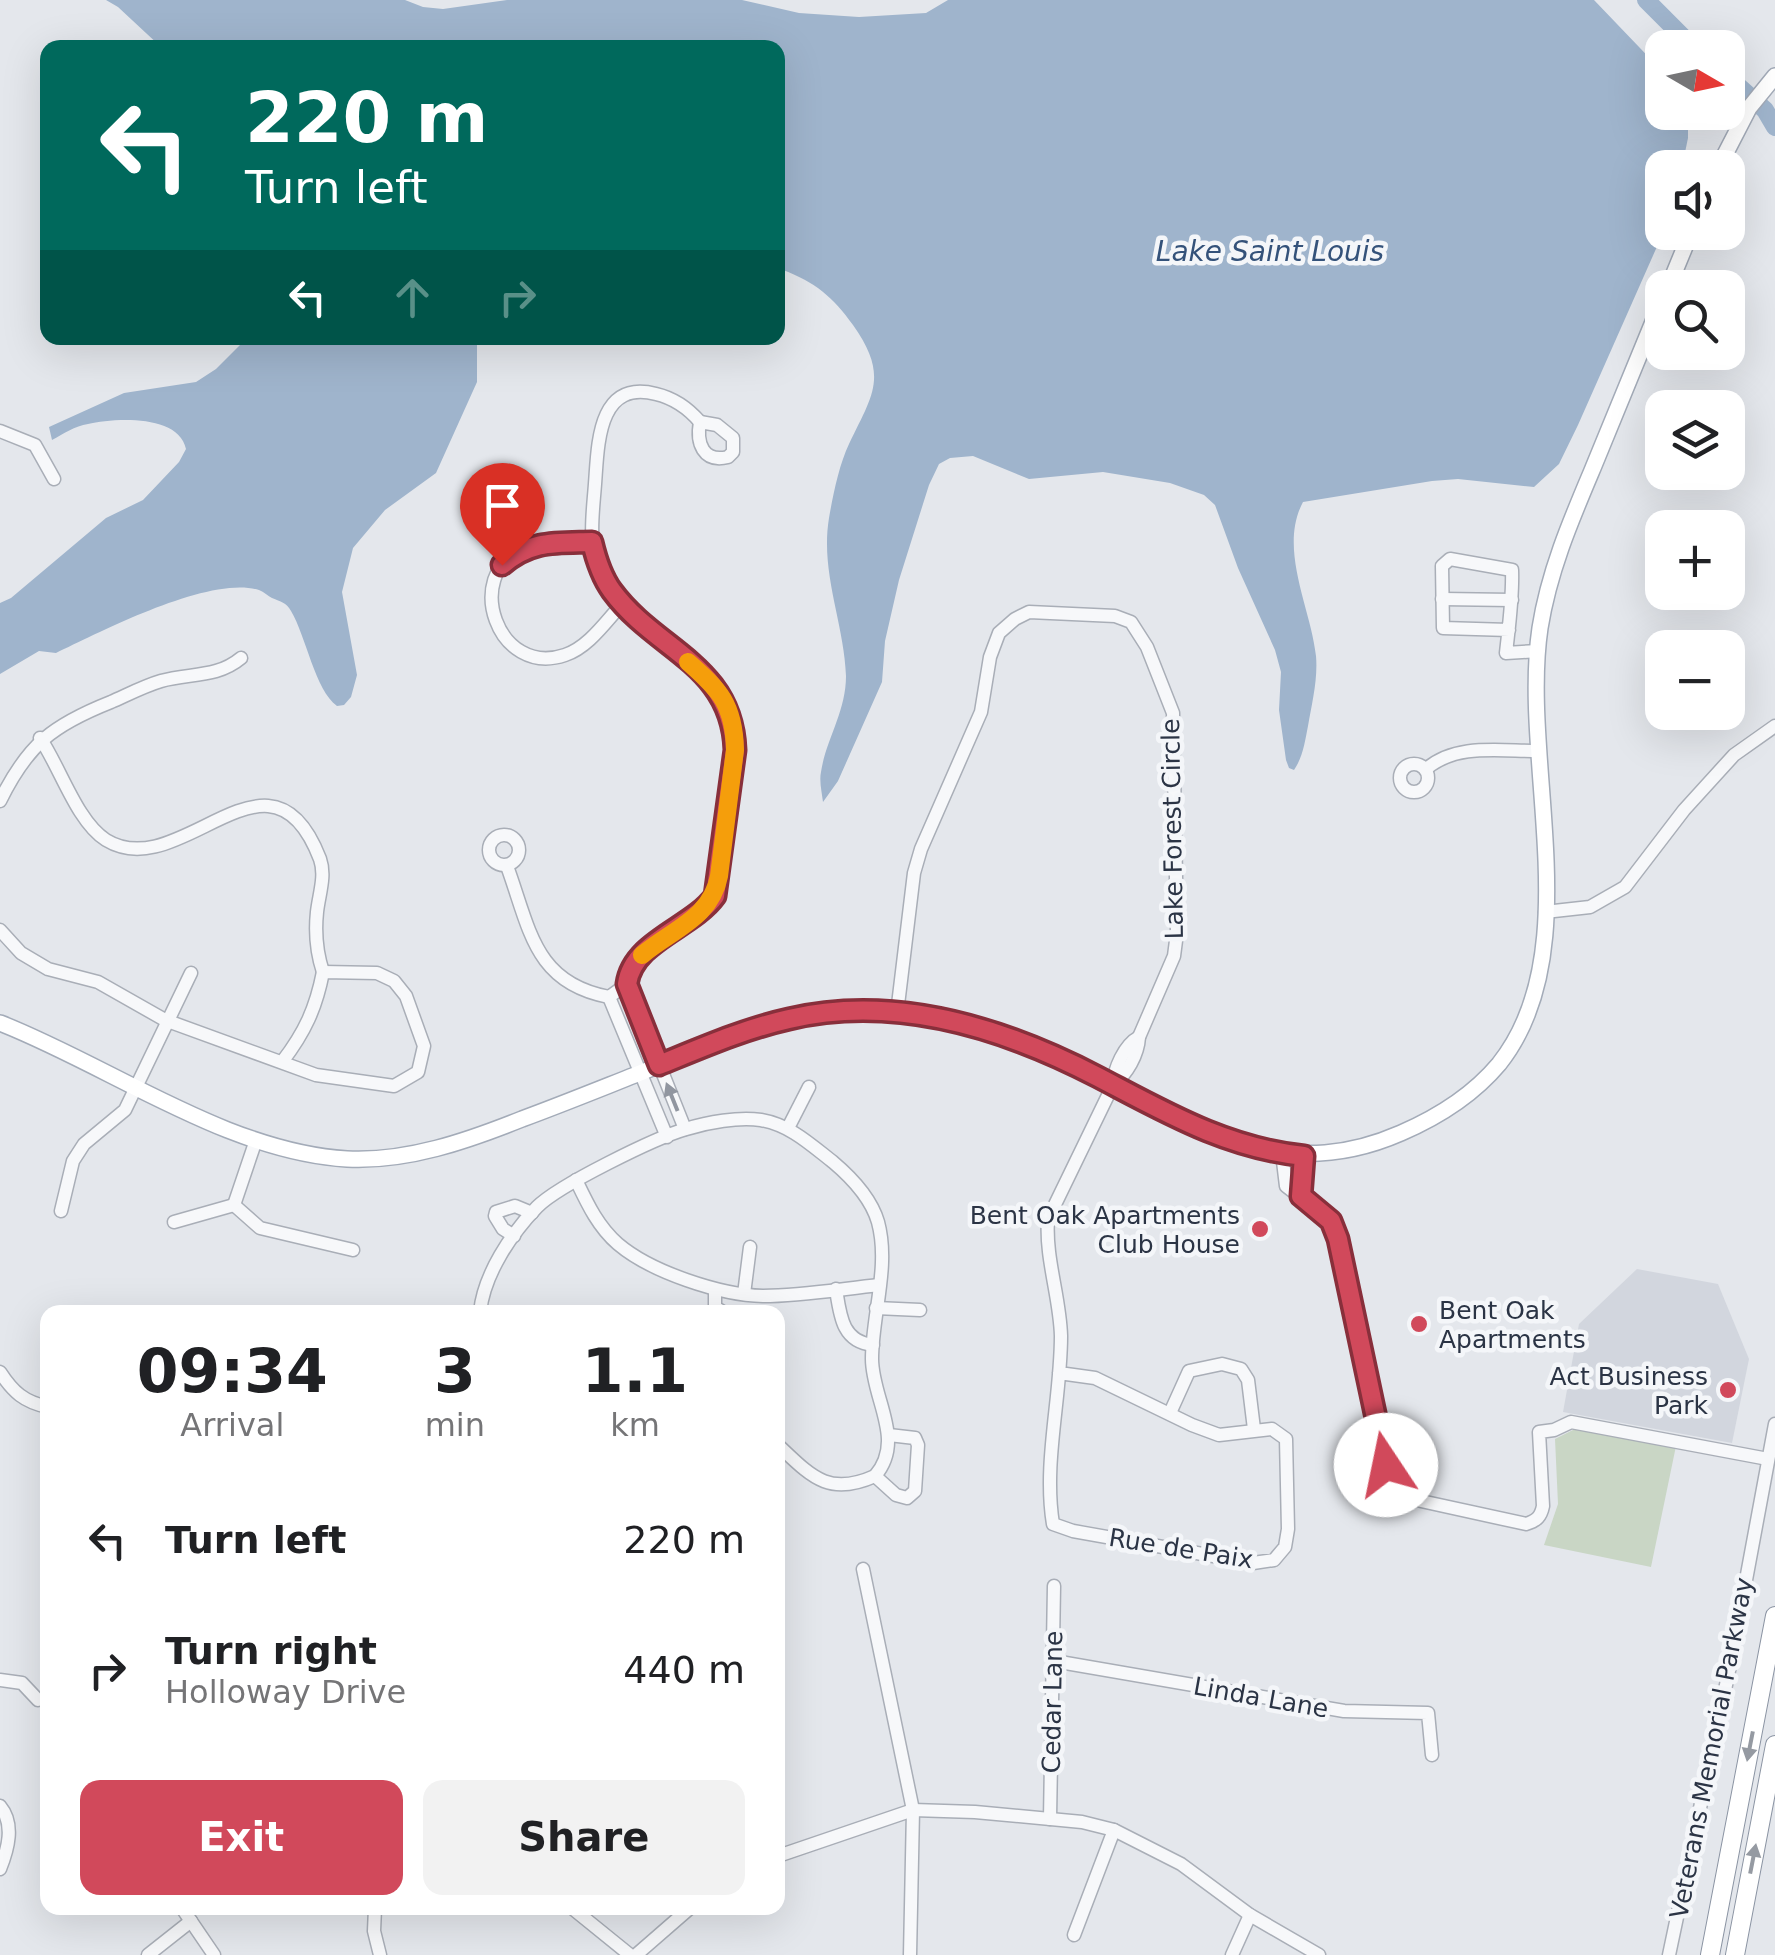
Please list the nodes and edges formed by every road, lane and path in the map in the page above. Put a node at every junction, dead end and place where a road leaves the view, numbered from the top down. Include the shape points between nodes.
1 (1775, 76) edge
2 (1726, 150) edge
3 (1645, 342) edge
4 (700, 422) dead end
5 (0, 431) edge
6 (54, 480) dead end
7 (592, 542) junction
8 (1442, 599) junction
9 (1512, 600) junction
10 (622, 603) junction
11 (1508, 630) junction
12 (1538, 651) junction
13 (241, 658) dead end
14 (1775, 726) edge
15 (40, 738) junction
16 (1538, 751) junction
17 (1426, 769) dead end
18 (0, 801) edge
19 (507, 866) dead end
20 (1546, 912) junction
21 (0, 930) edge
22 (323, 972) junction
23 (191, 973) dead end
24 (627, 984) junction
25 (609, 998) junction
26 (902, 1013) junction
27 (165, 1020) junction
28 (0, 1023) edge
29 (282, 1062) junction
30 (659, 1065) junction
31 (640, 1073) junction
32 (1113, 1085) junction
33 (134, 1087) junction
34 (809, 1087) dead end
35 (788, 1128) junction
36 (685, 1129) junction
37 (667, 1137) junction
38 (256, 1140) junction
39 (1282, 1154) junction
40 (1304, 1156) junction
41 (576, 1180) junction
42 (1301, 1196) junction
43 (234, 1206) junction
44 (61, 1211) dead end
45 (532, 1213) junction
46 (174, 1222) dead end
47 (514, 1236) junction
48 (750, 1247) dead end
49 (352, 1250) dead end
50 (879, 1285) junction
51 (836, 1289) junction
52 (715, 1290) junction
53 (742, 1294) junction
54 (482, 1305) edge
55 (715, 1305) edge
56 (734, 1305) edge
57 (876, 1308) junction
58 (920, 1310) dead end
59 (873, 1345) junction
60 (0, 1372) edge
61 (1060, 1373) junction
62 (40, 1406) edge
63 (1170, 1413) junction
64 (1775, 1424) edge
65 (1254, 1428) junction
66 (889, 1435) junction
67 (785, 1452) edge
68 (1768, 1459) junction
69 (875, 1476) junction
70 (863, 1570) dead end
71 (1054, 1586) dead end
72 (1775, 1616) edge
73 (1054, 1662) junction
74 (0, 1680) edge
75 (38, 1700) dead end
76 (1775, 1746) edge
77 (1432, 1756) dead end
78 (0, 1806) edge
79 (912, 1810) junction
80 (1050, 1819) junction
81 (1114, 1830) junction
82 (785, 1854) edge
83 (0, 1869) edge
84 (1250, 1914) junction
85 (187, 1915) edge
86 (375, 1915) edge
87 (581, 1915) edge
88 (682, 1915) edge
89 (191, 1921) junction
90 (1074, 1935) dead end
91 (148, 1955) edge
92 (214, 1955) edge
93 (380, 1955) edge
94 (633, 1955) edge
95 (910, 1955) edge
96 (1232, 1955) edge
97 (1319, 1955) edge
98 (1669, 1955) edge
99 (1710, 1955) edge
100 (1735, 1955) edge

1 - 2 main road
3 - 12 main road via 1550,577
4 - 7 street via 673,399 651,392 613,403 598,437
5 - 6 street via 35,445
7 - 10 street via 598,566
7 - 10 street via 520,550 502,565 491,606 499,630 524,654 566,654 584,645
8 - 9 street
8 - 9 street via 1442,566 1450,559 1512,570
8 - 11 street via 1442,628
9 - 11 street
10 - 24 street via 717,687 728,706 735,750 715,896 638,957
11 - 12 street via 1506,653
12 - 16 main road
13 - 15 street via 226,670 161,681
14 - 20 street via 1734,755 1624,886 1604,902
15 - 18 street
15 - 22 street via 86,821 120,848 165,845 258,806 277,805 295,816 323,876 317,913
16 - 17 street via 1456,752
16 - 20 main road
19 - 25 street via 548,969 565,983
20 - 40 main road via 1532,1004 1512,1047 1484,1081 1438,1116 1377,1143
21 - 27 street via 20,953 48,969 98,982
22 - 29 street via 316,1009
22 - 29 street via 377,973 394,981 424,1046 422,1064 394,1086
23 - 27 street
24 - 25 street
24 - 30 street
25 - 31 street
26 - 30 main road via 856,1010 787,1019
26 - 32 main road via 988,1029
26 - 32 street, Lake Forest Circle via 914,873 981,712 999,633 1029,612 1115,616 1130,622 1147,647 1173,713 1177,933 1138,1045
27 - 29 street
27 - 33 street
28 - 33 main road
30 - 31 main road
36 -> 30 street
31 - 37 street
31 - 38 main road via 471,1140 393,1156 348,1159
32 - 39 main road via 1206,1133
32 - 61 street, Rue de Paix via 1048,1219
33 - 38 main road
33 - 44 street via 125,1110 73,1161
34 - 35 street
35 - 36 street via 740,1119
35 - 50 street via 847,1174 866,1198 878,1222
36 - 37 street
37 - 41 street
38 - 43 street
39 - 40 main road
39 - 42 street via 1286,1186
40 - 42 street
41 - 45 street
41 - 52 street via 594,1218 618,1244
42 - 68 street via 1331,1221 1386,1465 1393,1482 1412,1498 1534,1522 1543,1506 1539,1432 1570,1422
43 - 46 street
43 - 49 street via 260,1228
45 - 47 street
45 - 47 street via 515,1206 496,1212
47 - 54 street
48 - 53 street
50 - 51 street
50 - 57 street
51 - 53 street
51 - 59 street via 848,1334
52 - 53 street
52 - 55 street
53 - 56 street
57 - 58 street
57 - 59 street
59 - 66 street
60 - 62 street via 20,1397
61 - 63 street via 1095,1378
61 - 65 street, Rue de Paix via 1049,1498 1054,1524 1074,1530 1253,1562 1274,1560 1285,1548 1288,1529 1286,1439
63 - 65 street via 1219,1434
63 - 65 street via 1189,1371 1222,1364 1241,1369 1248,1380
64 - 68 street, Veterans Memorial Parkway
66 - 69 street via 888,1454
66 - 69 street via 915,1438 916,1492 896,1495
67 - 69 street via 814,1479 835,1485
68 - 98 street, Veterans Memorial Parkway
70 - 79 street
71 - 73 street, Cedar Lane
72 -> 99 highway
73 - 77 street, Linda Lane via 1344,1711 1428,1713
73 - 80 street, Cedar Lane
74 - 75 street via 22,1684
100 -> 76 highway
78 - 83 street via 8,1831
79 - 80 street
79 - 82 street
79 - 95 street
80 - 81 street
81 - 84 street via 1181,1864
81 - 90 street
84 - 96 street
84 - 97 street
85 - 89 street
86 - 93 street
87 - 94 street
88 - 94 street
89 - 91 street
89 - 92 street

